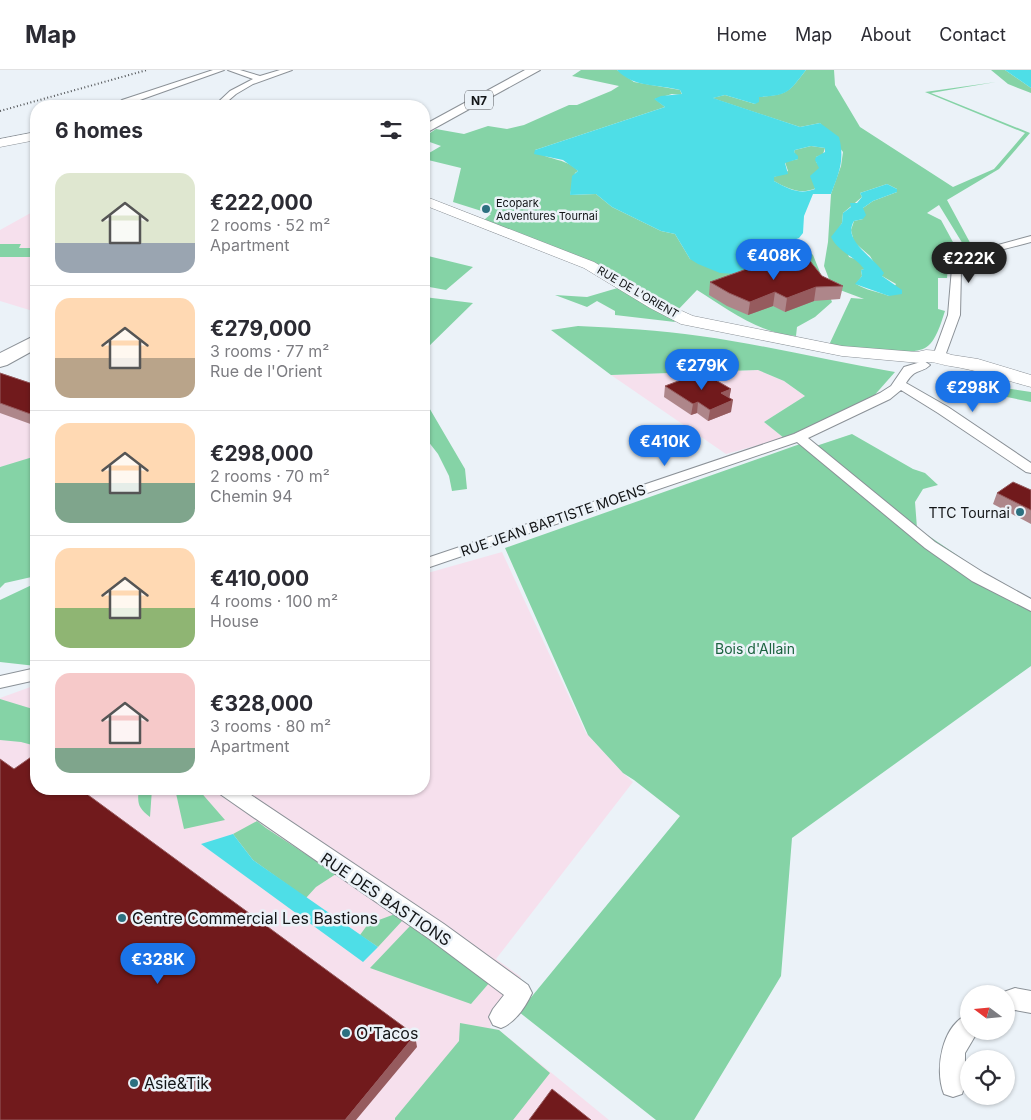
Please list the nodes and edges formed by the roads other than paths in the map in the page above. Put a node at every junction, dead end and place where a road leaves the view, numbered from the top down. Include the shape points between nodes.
1 (220, 70) edge
2 (232, 70) edge
3 (288, 70) edge
4 (528, 70) edge
5 (534, 70) edge
6 (260, 78) junction
7 (130, 100) edge
8 (224, 100) edge
9 (430, 123) edge
10 (430, 127) edge
11 (30, 137) edge
12 (3, 139) edge
13 (430, 202) edge
14 (1031, 239) edge
15 (30, 337) edge
16 (30, 344) edge
17 (0, 354) edge
18 (933, 360) junction
19 (0, 361) edge
20 (1031, 381) edge
21 (899, 384) junction
22 (798, 436) junction
23 (1031, 468) edge
24 (430, 562) edge
25 (1031, 606) edge
26 (30, 675) edge
27 (1, 682) edge
28 (236, 795) edge
29 (1015, 999) edge
30 (1031, 1002) edge
31 (501, 1017) dead end
32 (960, 1039) edge
33 (954, 1085) dead end

1 - 7 street
2 - 6 street
3 - 6 street
4 - 9 main road, N7
5 - 10 main road, N7
6 - 8 street
11 - 12 street
13 - 18 street, RUE DE L'ORIENT via 589,265 687,320 842,351
14 - 18 street via 976,256 959,266 956,270 954,315
15 - 17 main road
16 - 19 main road
18 - 20 street, RUE DE L'ORIENT via 972,363
18 - 21 street, RUE JEAN BAPTISTE MOENS via 908,370
21 - 22 street, RUE JEAN BAPTISTE MOENS via 884,396
21 - 23 street
22 - 24 street, RUE JEAN BAPTISTE MOENS
22 - 25 street via 930,545 978,577
26 - 27 street
28 - 31 street, RUE DES BASTIONS via 436,931 520,993
29 - 30 street
32 - 33 street via 952,1050

